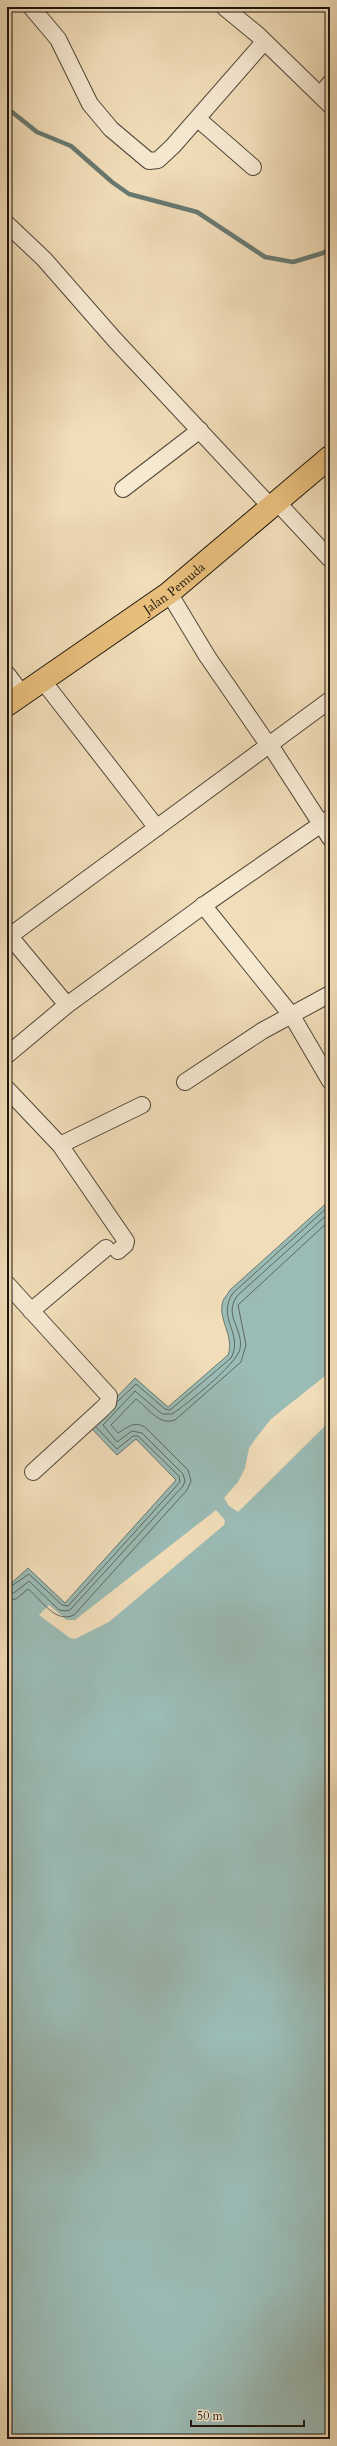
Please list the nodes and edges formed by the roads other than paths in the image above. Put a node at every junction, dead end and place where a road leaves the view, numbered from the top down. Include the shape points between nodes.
1 (31, 7) edge
2 (224, 7) edge
3 (264, 42) junction
4 (327, 94) edge
5 (198, 119) junction
6 (253, 167) dead end
7 (7, 224) edge
8 (200, 430) junction
9 (330, 457) edge
10 (123, 489) dead end
11 (273, 504) junction
12 (330, 559) edge
13 (169, 593) junction
14 (7, 674) edge
15 (43, 681) junction
16 (15, 700) edge
17 (330, 700) edge
18 (269, 745) junction
19 (325, 821) edge
20 (157, 828) junction
21 (330, 838) edge
22 (203, 905) junction
23 (8, 936) edge
24 (330, 994) edge
25 (67, 1005) junction
26 (292, 1016) junction
27 (7, 1055) edge
28 (185, 1082) dead end
29 (330, 1082) edge
30 (7, 1089) edge
31 (142, 1105) dead end
32 (60, 1145) junction
33 (7, 1284) edge
34 (31, 1311) junction
35 (33, 1472) dead end

1 - 5 street via 58,39 90,104 111,129 150,161 161,158
2 - 3 street
3 - 4 street
3 - 5 street
5 - 6 street
7 - 8 street via 44,259 115,340
8 - 10 street
8 - 11 street
9 - 11 highway, Jalan Pemuda
11 - 12 street
11 - 13 highway, Jalan Pemuda
13 - 15 highway, Jalan Pemuda
13 - 18 street via 207,656
14 - 16 street
15 - 16 highway, Jalan Pemuda
15 - 20 street
17 - 18 street
18 - 19 street
18 - 20 street
19 - 21 street
19 - 22 street
20 - 23 street
22 - 25 street
22 - 26 street
23 - 25 street
24 - 26 street
25 - 27 street
26 - 28 street via 262,1031
26 - 29 street
30 - 32 street
31 - 32 street
32 - 34 street via 126,1241 125,1245 112,1250
33 - 34 street
34 - 35 street via 109,1396 108,1403

